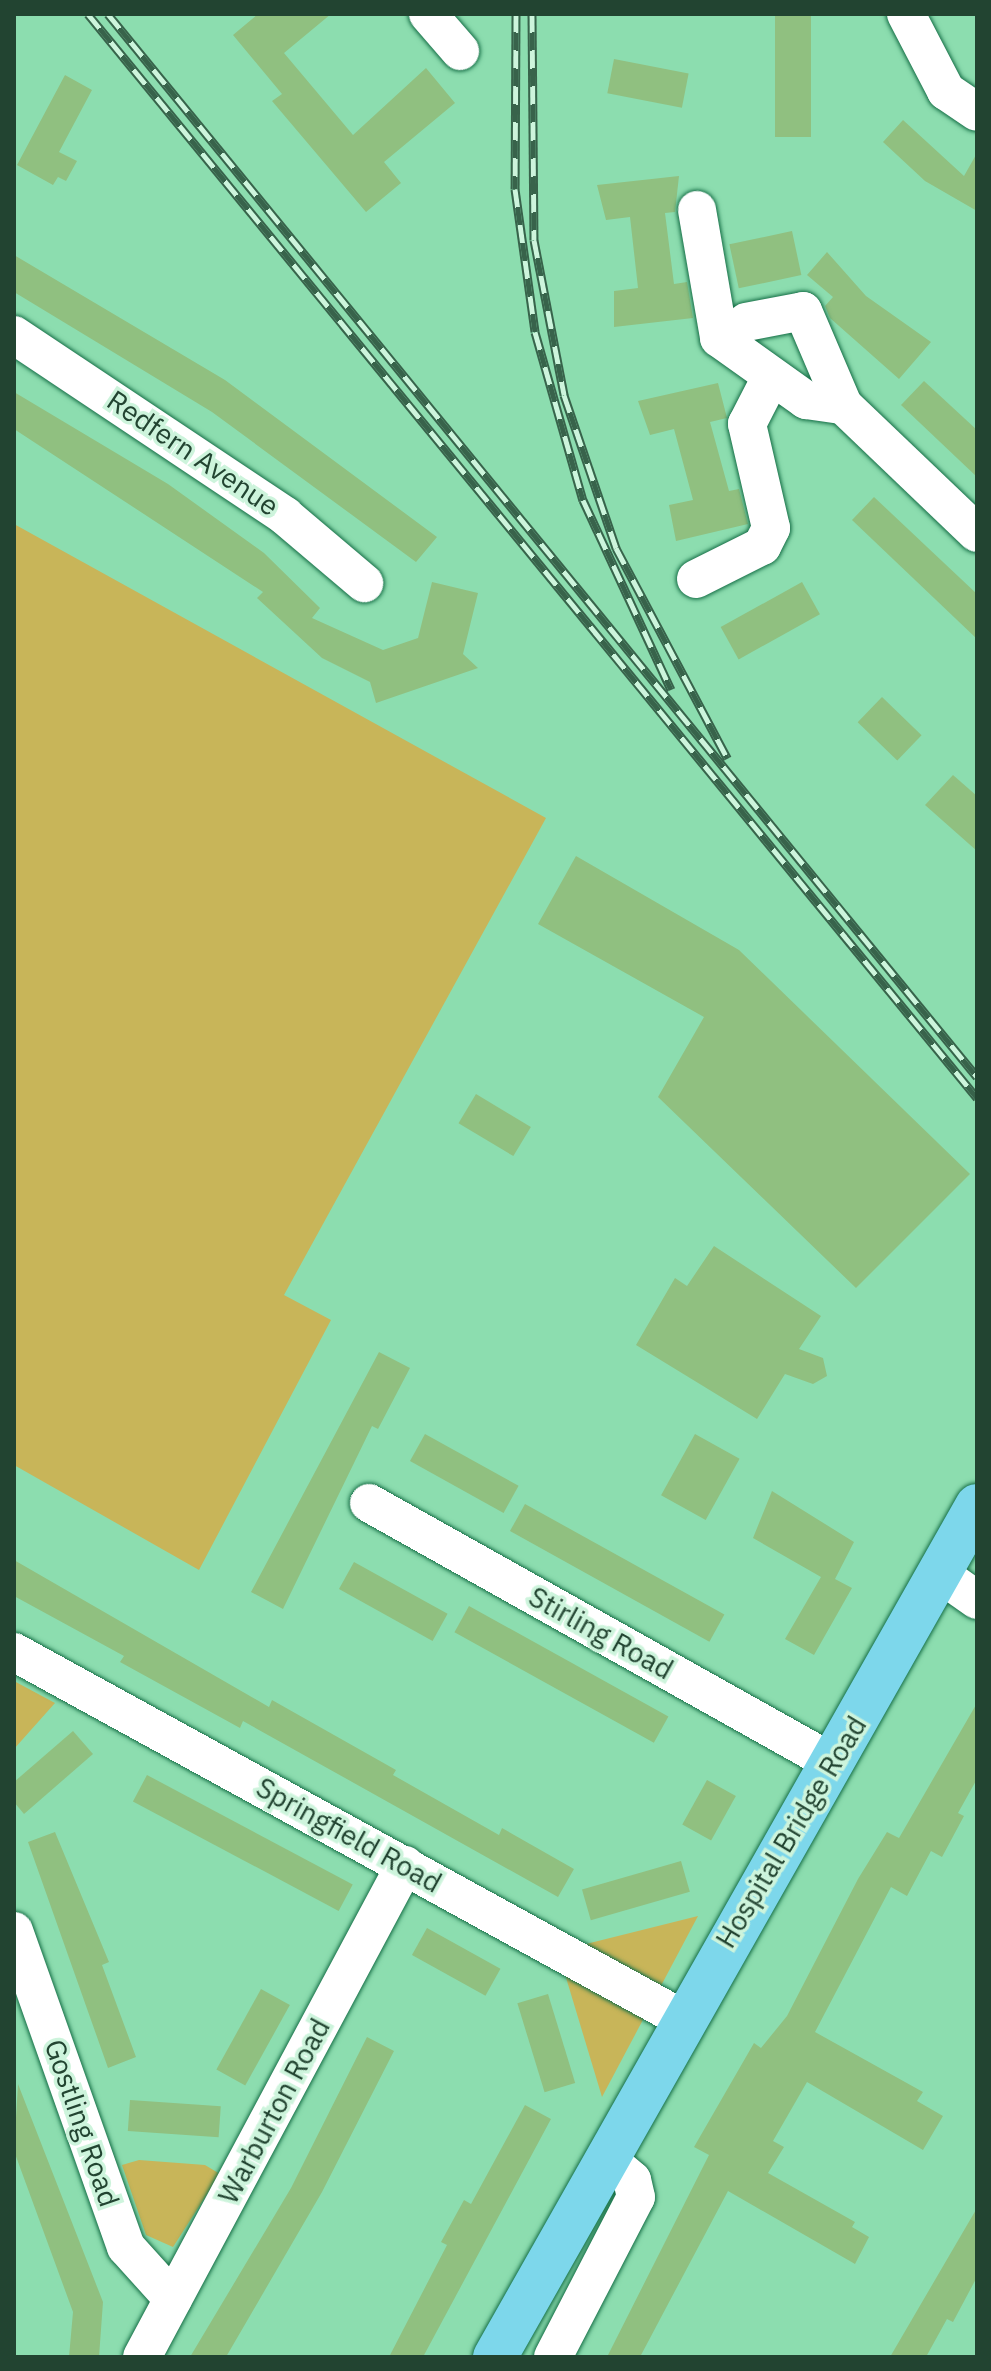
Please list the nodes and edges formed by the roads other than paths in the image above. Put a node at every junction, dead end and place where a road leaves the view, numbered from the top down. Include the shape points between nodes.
1 (428, 14) edge
2 (915, 17) edge
3 (460, 51) dead end
4 (977, 112) edge
5 (697, 210) dead end
6 (746, 322) dead end
7 (14, 335) edge
8 (771, 377) junction
9 (843, 405) junction
10 (977, 533) edge
11 (696, 579) dead end
12 (364, 583) dead end
13 (369, 1503) dead end
14 (977, 1506) edge
15 (940, 1574) junction
16 (977, 1600) edge
17 (14, 1652) edge
18 (833, 1763) junction
19 (405, 1865) junction
20 (14, 1931) edge
21 (683, 2019) junction
22 (607, 2159) junction
23 (173, 2299) junction
24 (142, 2357) edge
25 (495, 2357) edge
26 (553, 2357) edge

1 - 3 street
2 - 4 street via 946,91
5 - 8 street via 714,332
6 - 9 street via 803,311
7 - 12 street, Redfern Avenue via 285,516
8 - 9 street via 806,400
8 - 11 street via 747,424 771,528 762,546
9 - 10 street
13 - 18 street, Stirling Road
14 - 15 main road, Hospital Bridge Road
15 - 16 street
15 - 18 main road, Hospital Bridge Road
17 - 19 street, Springfield Road
18 - 21 main road, Hospital Bridge Road
19 - 21 street, Springfield Road
19 - 23 street, Warburton Road
20 - 23 street, Gostling Road via 126,2247 146,2278
21 - 22 main road, Hospital Bridge Road
22 - 25 main road, Hospital Bridge Road
22 - 26 street via 632,2180 636,2197
23 - 24 street, Warburton Road

